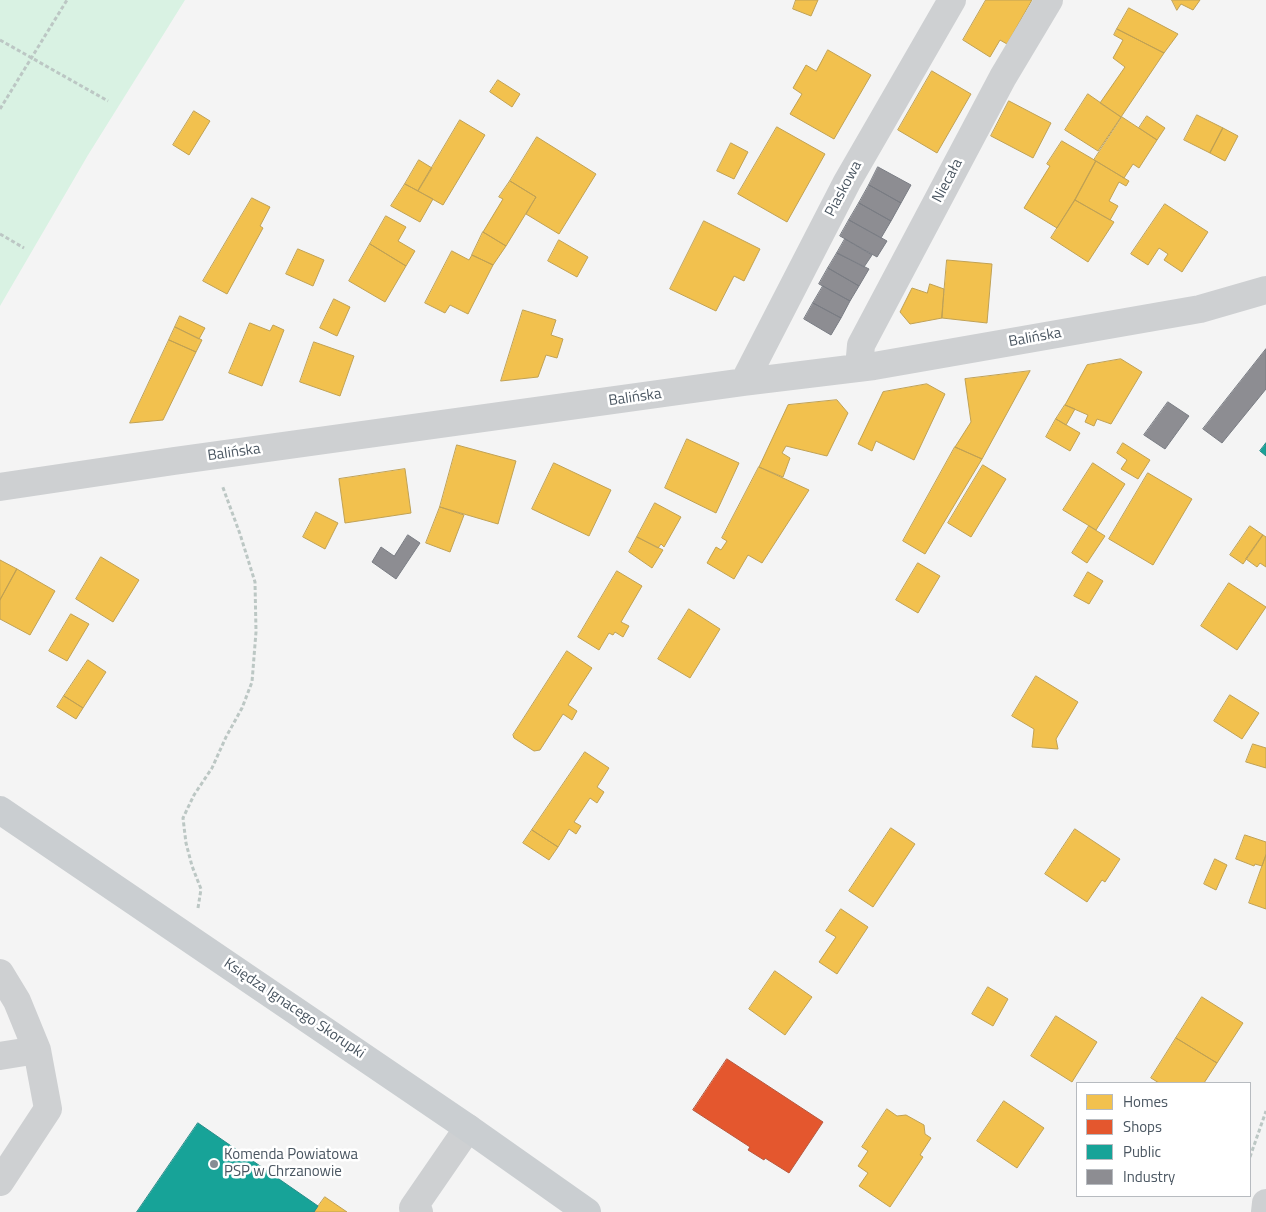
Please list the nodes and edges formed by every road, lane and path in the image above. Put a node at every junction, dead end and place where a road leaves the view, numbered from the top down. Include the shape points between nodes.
1 (68, 0) edge
2 (952, 0) edge
3 (1050, 0) edge
4 (0, 40) edge
5 (32, 58) junction
6 (108, 101) dead end
7 (0, 109) edge
8 (0, 234) edge
9 (24, 248) dead end
10 (1266, 290) edge
11 (859, 368) junction
12 (744, 382) junction
13 (208, 456) junction
14 (0, 487) edge
15 (0, 810) edge
16 (198, 911) dead end
17 (0, 973) edge
18 (37, 1050) junction
19 (0, 1056) edge
20 (1266, 1111) edge
21 (468, 1128) junction
22 (1251, 1154) edge
23 (0, 1182) edge
24 (1266, 1203) edge
25 (419, 1212) edge
26 (587, 1212) edge
27 (1265, 1212) edge

1 - 5 path
2 - 12 street, Piaskowa via 847,182
3 - 11 street, Niecała via 1003,77 861,345
4 - 5 path
5 - 6 path
5 - 7 path
8 - 9 path
10 - 11 street, Balińska via 1200,309
11 - 12 street, Balińska
12 - 13 street, Balińska
13 - 14 street, Balińska
13 - 16 path via 240,534 255,582 256,632 252,682 242,708 183,818 188,850 201,889
15 - 21 main road, Księdza Ignacego Skorupki
17 - 18 street via 17,1001
18 - 19 street
18 - 23 street via 48,1109
20 - 22 path
21 - 25 street via 413,1208
21 - 26 main road, Księdza Ignacego Skorupki
24 - 27 street

